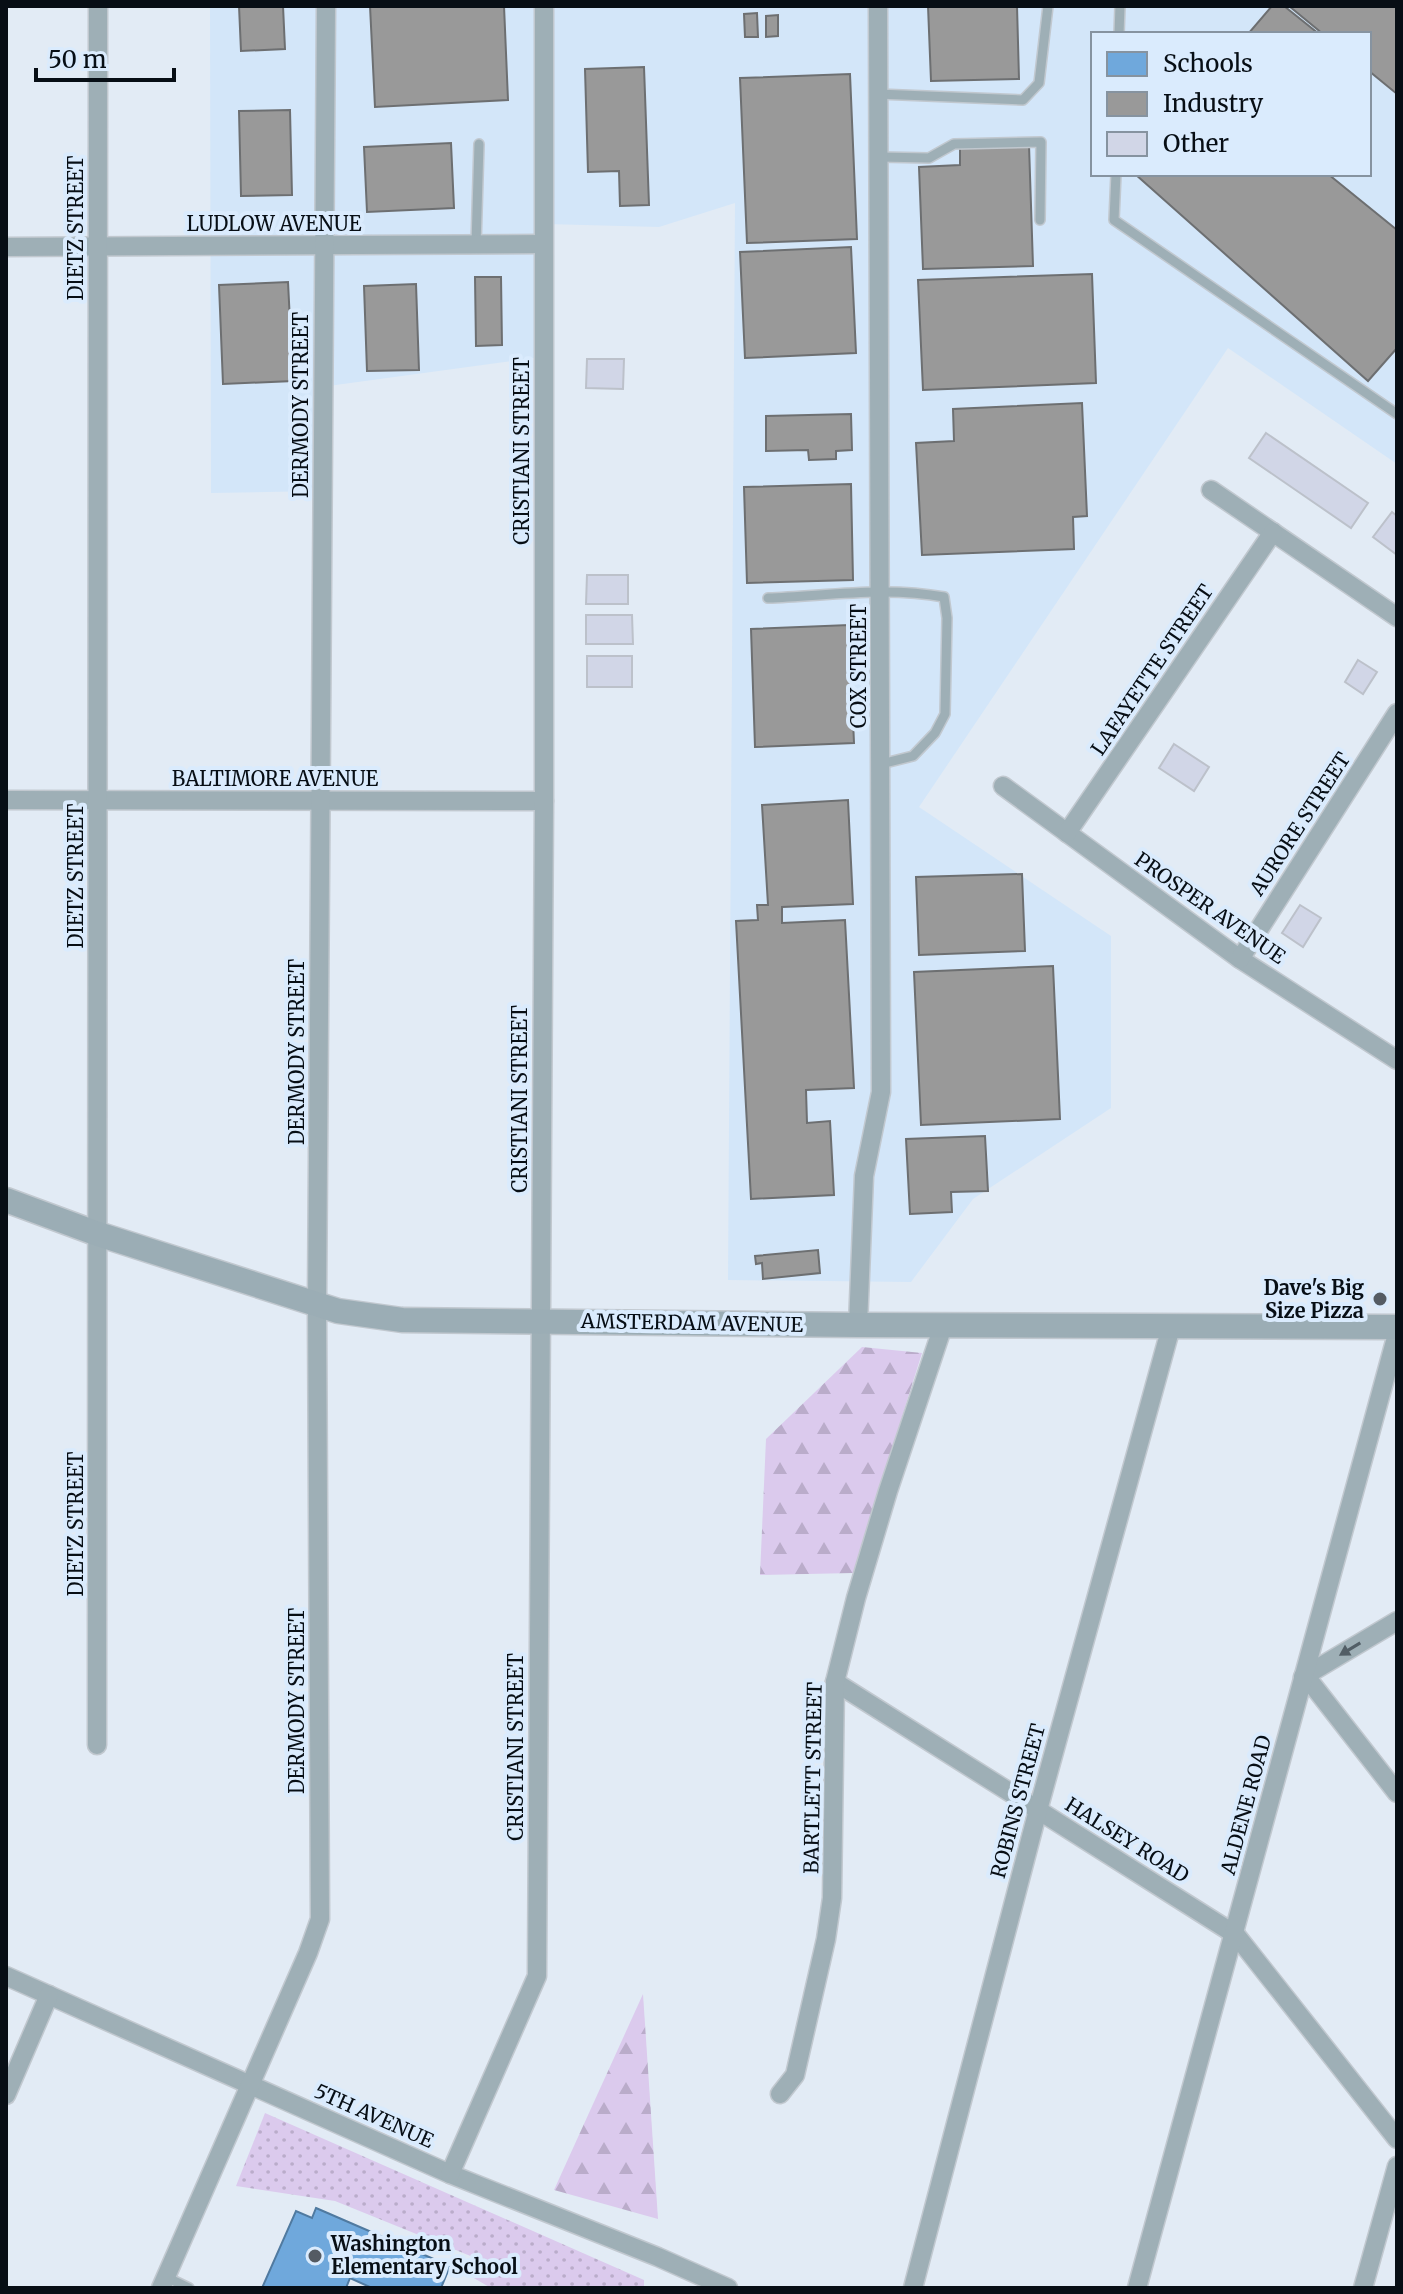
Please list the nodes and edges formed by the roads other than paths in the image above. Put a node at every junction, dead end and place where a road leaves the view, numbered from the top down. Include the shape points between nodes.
1 (98, 6) edge
2 (326, 6) edge
3 (544, 6) edge
4 (878, 6) edge
5 (1048, 6) edge
6 (1120, 6) edge
7 (1119, 32) edge
8 (878, 94) junction
9 (479, 144) dead end
10 (880, 157) junction
11 (1116, 176) edge
12 (1040, 220) dead end
13 (543, 244) junction
14 (324, 245) junction
15 (476, 245) junction
16 (6, 247) edge
17 (98, 247) junction
18 (1397, 414) edge
19 (1211, 490) dead end
20 (1273, 532) junction
21 (881, 592) junction
22 (768, 598) dead end
23 (1397, 617) edge
24 (1397, 713) edge
25 (881, 764) junction
26 (1003, 786) dead end
27 (6, 800) edge
28 (98, 800) junction
29 (321, 801) junction
30 (544, 801) junction
31 (1067, 833) junction
32 (1240, 959) junction
33 (1397, 1060) edge
34 (6, 1200) edge
35 (98, 1234) junction
36 (317, 1304) junction
37 (540, 1321) junction
38 (858, 1325) junction
39 (943, 1326) junction
40 (1171, 1327) junction
41 (1397, 1327) edge
42 (1397, 1334) edge
43 (1397, 1621) edge
44 (1303, 1677) junction
45 (835, 1682) junction
46 (97, 1745) dead end
47 (1397, 1793) edge
48 (1038, 1810) junction
49 (1234, 1933) junction
50 (6, 1976) edge
51 (49, 1995) junction
52 (250, 2085) junction
53 (780, 2094) dead end
54 (6, 2095) edge
55 (1397, 2139) edge
56 (1397, 2166) edge
57 (450, 2174) junction
58 (164, 2282) edge
59 (722, 2286) edge
60 (189, 2288) edge
61 (913, 2288) edge
62 (1137, 2288) edge
63 (1363, 2288) edge

1 - 17 street, DIETZ STREET
2 - 14 street, DERMODY STREET
3 - 13 street, CRISTIANI STREET
4 - 8 street, COX STREET
5 - 8 lane via 1039,83 1023,100
6 - 7 lane
8 - 10 street, COX STREET
9 - 15 lane
10 - 12 lane via 929,158 954,144 1041,142
10 - 21 street, COX STREET
11 - 18 lane via 1114,220
13 - 15 street, LUDLOW AVENUE
13 - 30 street, CRISTIANI STREET
14 - 15 street, LUDLOW AVENUE
14 - 17 street, LUDLOW AVENUE
14 - 29 street, DERMODY STREET
16 - 17 street, LUDLOW AVENUE
17 - 28 street, DIETZ STREET
19 - 20 street
20 - 23 street
20 - 31 street, LAFAYETTE STREET
21 - 22 lane
21 - 25 street, COX STREET
21 - 25 lane via 944,597 947,618 945,714 913,756
24 - 32 street, AURORE STREET
25 - 38 street, COX STREET via 881,1092 864,1176
26 - 31 street, PROSPER AVENUE
27 - 28 street, BALTIMORE AVENUE
28 - 29 street, BALTIMORE AVENUE
28 - 35 street, DIETZ STREET
29 - 30 street, BALTIMORE AVENUE
29 - 36 street, DERMODY STREET
30 - 37 street, CRISTIANI STREET
31 - 32 street, PROSPER AVENUE
32 - 33 street, PROSPER AVENUE
34 - 35 main road, AMSTERDAM AVENUE
35 - 36 main road, AMSTERDAM AVENUE
35 - 46 street, DIETZ STREET
36 - 37 main road, AMSTERDAM AVENUE via 402,1320
36 - 52 street, DERMODY STREET via 320,1919
37 - 38 main road, AMSTERDAM AVENUE
37 - 57 street, CRISTIANI STREET via 537,1976
38 - 39 main road, AMSTERDAM AVENUE
39 - 40 main road, AMSTERDAM AVENUE
39 - 45 street, BARTLETT STREET via 856,1598
40 - 41 main road, AMSTERDAM AVENUE
40 - 48 street, ROBINS STREET
42 - 44 street, ALDENE ROAD
43 -> 44 street
44 - 47 street
44 - 49 street, ALDENE ROAD
45 - 48 street, HALSEY ROAD
45 - 53 street, BARTLETT STREET via 832,1898 795,2075
48 - 49 street, HALSEY ROAD
48 - 61 street, ROBINS STREET
49 - 55 street, HALSEY ROAD
49 - 62 street, ALDENE ROAD
50 - 51 street, 5TH AVENUE
51 - 52 street, 5TH AVENUE
51 - 54 street
52 - 57 street, 5TH AVENUE
52 - 58 street, DERMODY STREET
56 - 63 street
57 - 59 street, 5TH AVENUE
58 - 60 lane

